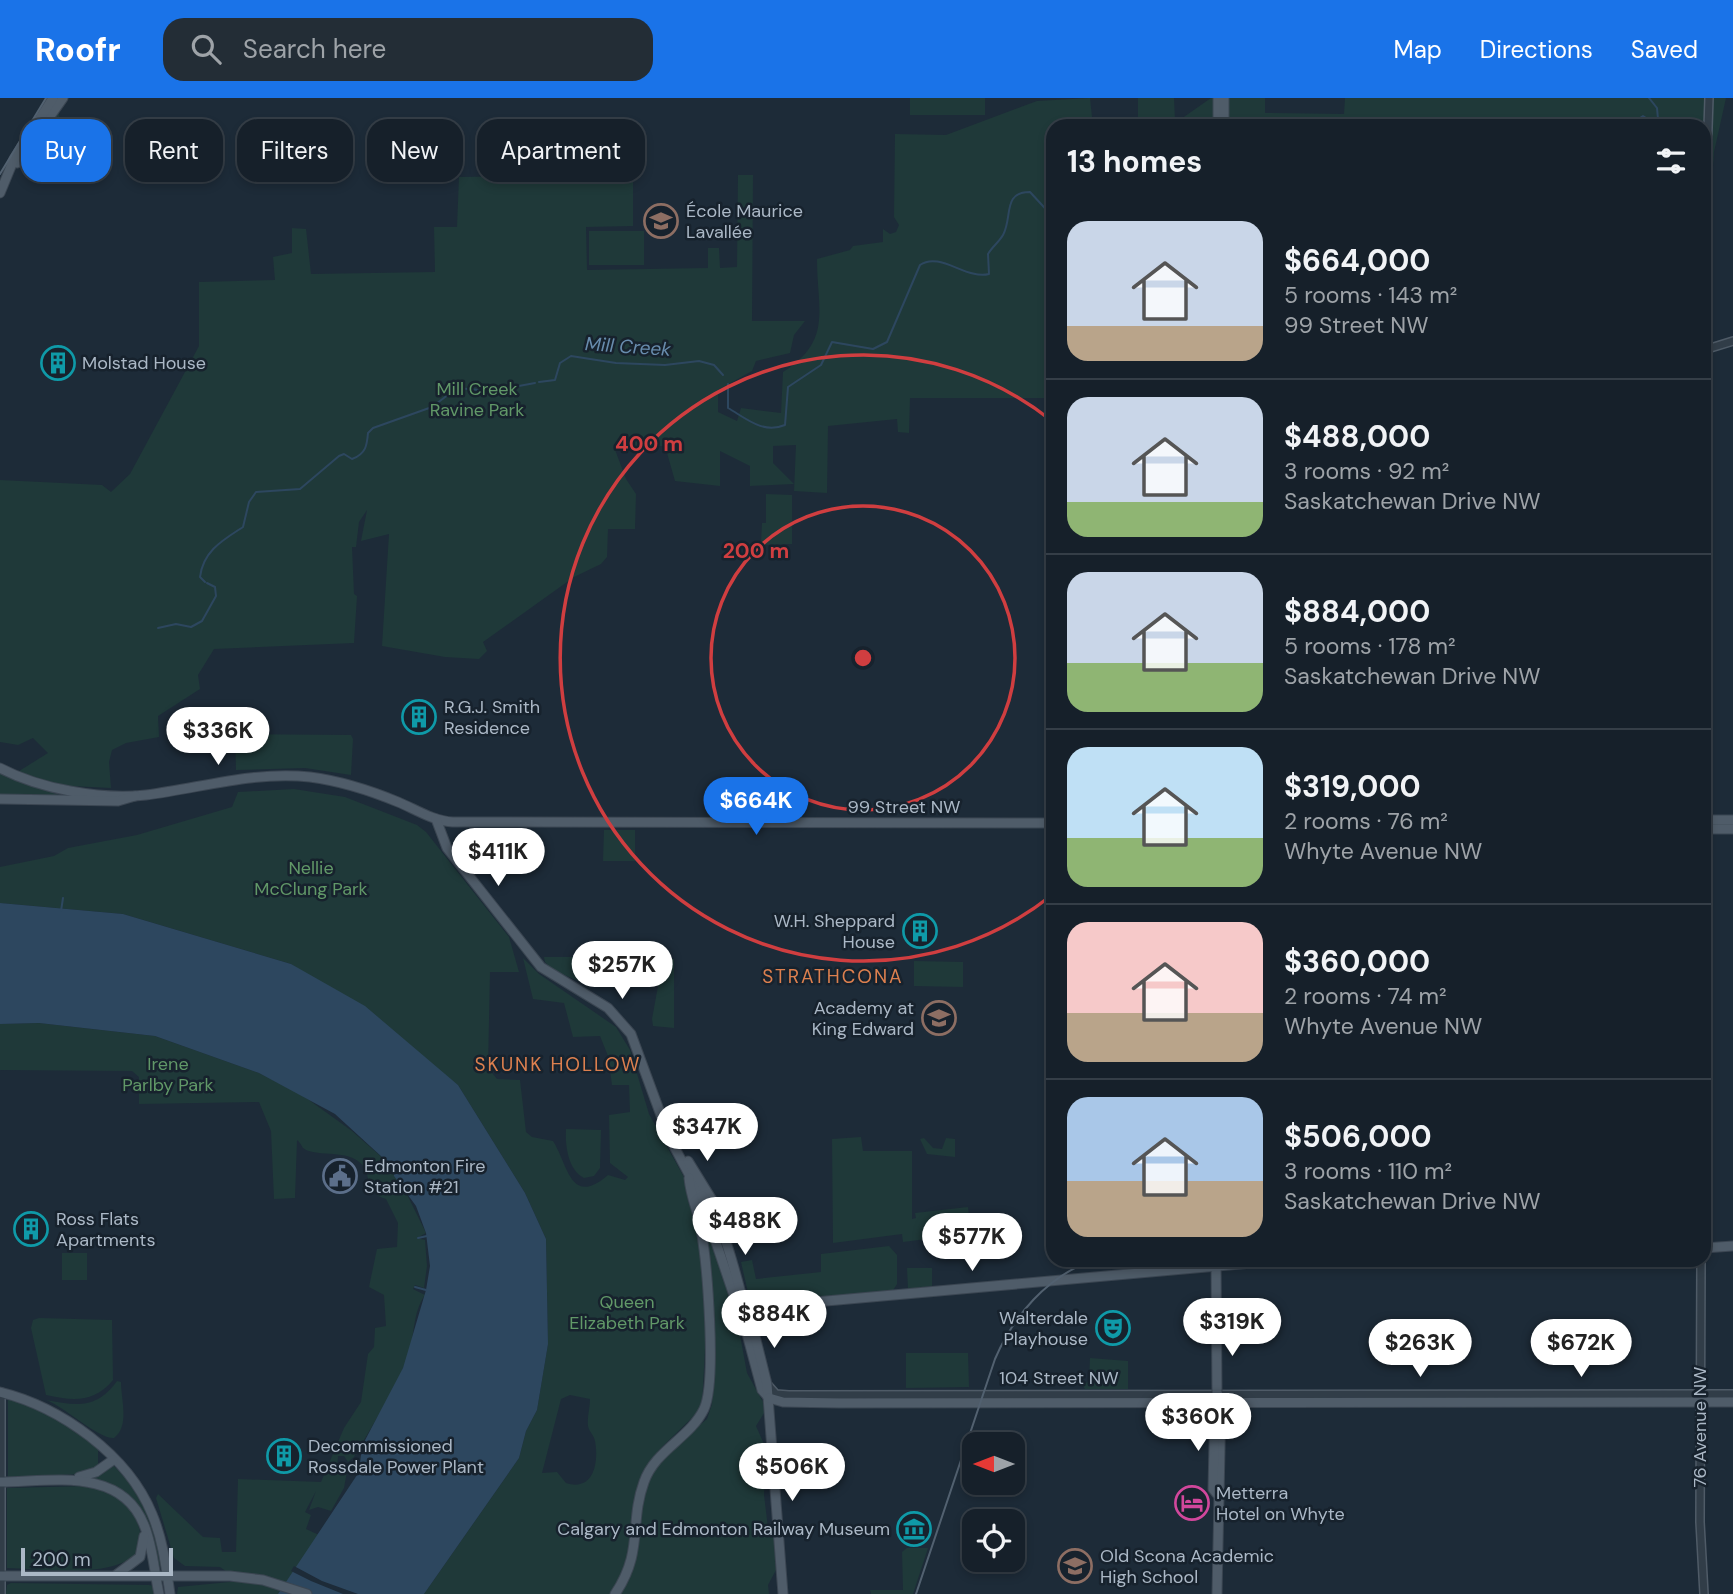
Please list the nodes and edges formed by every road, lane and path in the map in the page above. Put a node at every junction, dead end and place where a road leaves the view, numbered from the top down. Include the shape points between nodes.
1 (53, 98) edge
2 (63, 98) edge
3 (1218, 98) edge
4 (1224, 98) edge
5 (1709, 98) edge
6 (1218, 119) edge
7 (1224, 119) edge
8 (1709, 119) edge
9 (11, 170) junction
10 (0, 193) edge
11 (1733, 341) edge
12 (1711, 348) edge
13 (0, 768) edge
14 (135, 796) junction
15 (0, 799) edge
16 (436, 819) junction
17 (1711, 820) edge
18 (1733, 820) edge
19 (1046, 823) edge
20 (1711, 829) edge
21 (1733, 829) edge
22 (662, 1118) junction
23 (696, 1199) junction
24 (719, 1222) junction
25 (1733, 1246) edge
26 (1711, 1248) edge
27 (1167, 1267) edge
28 (1218, 1267) edge
29 (1701, 1267) edge
30 (748, 1308) junction
31 (747, 1335) junction
32 (767, 1384) junction
33 (1, 1392) edge
34 (1733, 1394) edge
35 (769, 1398) junction
36 (1217, 1398) junction
37 (1700, 1398) junction
38 (783, 1402) junction
39 (1733, 1402) edge
40 (769, 1415) junction
41 (97, 1443) junction
42 (113, 1460) junction
43 (100, 1470) junction
44 (67, 1480) junction
45 (1, 1482) edge
46 (144, 1524) junction
47 (0, 1576) edge
48 (114, 1576) junction
49 (155, 1576) junction
50 (167, 1576) junction
51 (1, 1594) edge
52 (159, 1594) edge
53 (170, 1594) edge
54 (307, 1594) edge
55 (615, 1594) edge
56 (783, 1594) edge
57 (1217, 1594) edge
58 (1704, 1594) edge

1 - 9 main road
2 - 9 main road
3 - 6 main road
4 - 7 main road
5 - 8 street
9 - 10 main road
11 - 12 street
13 - 14 main road via 67,791
14 - 15 main road via 125,801
14 - 16 main road, 99 Street NW via 248,777 310,777 355,786
16 - 19 main road, 99 Street NW
16 - 22 main road via 447,848 541,967 594,998 624,1025
17 - 18 main road
20 - 21 main road
22 - 23 main road
22 - 24 main road via 716,1206
23 - 24 main road via 707,1199
23 - 31 main road
23 - 55 main road via 708,1289 708,1395 700,1415 648,1472 640,1497 635,1550
24 - 30 main road
25 - 26 main road
27 - 30 main road
28 - 36 main road
29 - 37 street, 76 Avenue NW
30 - 31 main road
30 - 32 main road
31 - 35 main road via 762,1390
32 - 35 main road
32 - 36 street, 104 Street NW via 774,1392 789,1395
33 - 41 main road via 62,1417
33 - 45 street
34 - 37 street, 104 Street NW
35 - 38 main road, 104 Street NW
35 - 40 main road
36 - 37 main road, 104 Street NW
36 - 38 main road, 104 Street NW
36 - 57 main road via 1213,1489 1217,1494
37 - 39 main road, 104 Street NW
37 - 58 street, 76 Avenue NW
38 - 40 main road
40 - 56 main road
41 - 42 main road
41 - 43 main road via 103,1457
42 - 43 main road
42 - 50 main road via 152,1513
43 - 44 main road
44 - 45 main road
44 - 46 main road via 112,1489 130,1502
45 - 47 street
46 - 48 main road via 140,1557
46 - 49 main road
47 - 48 main road
47 - 51 street
48 - 49 main road
49 - 50 main road
49 - 52 main road
50 - 53 main road
50 - 54 main road via 252,1578

